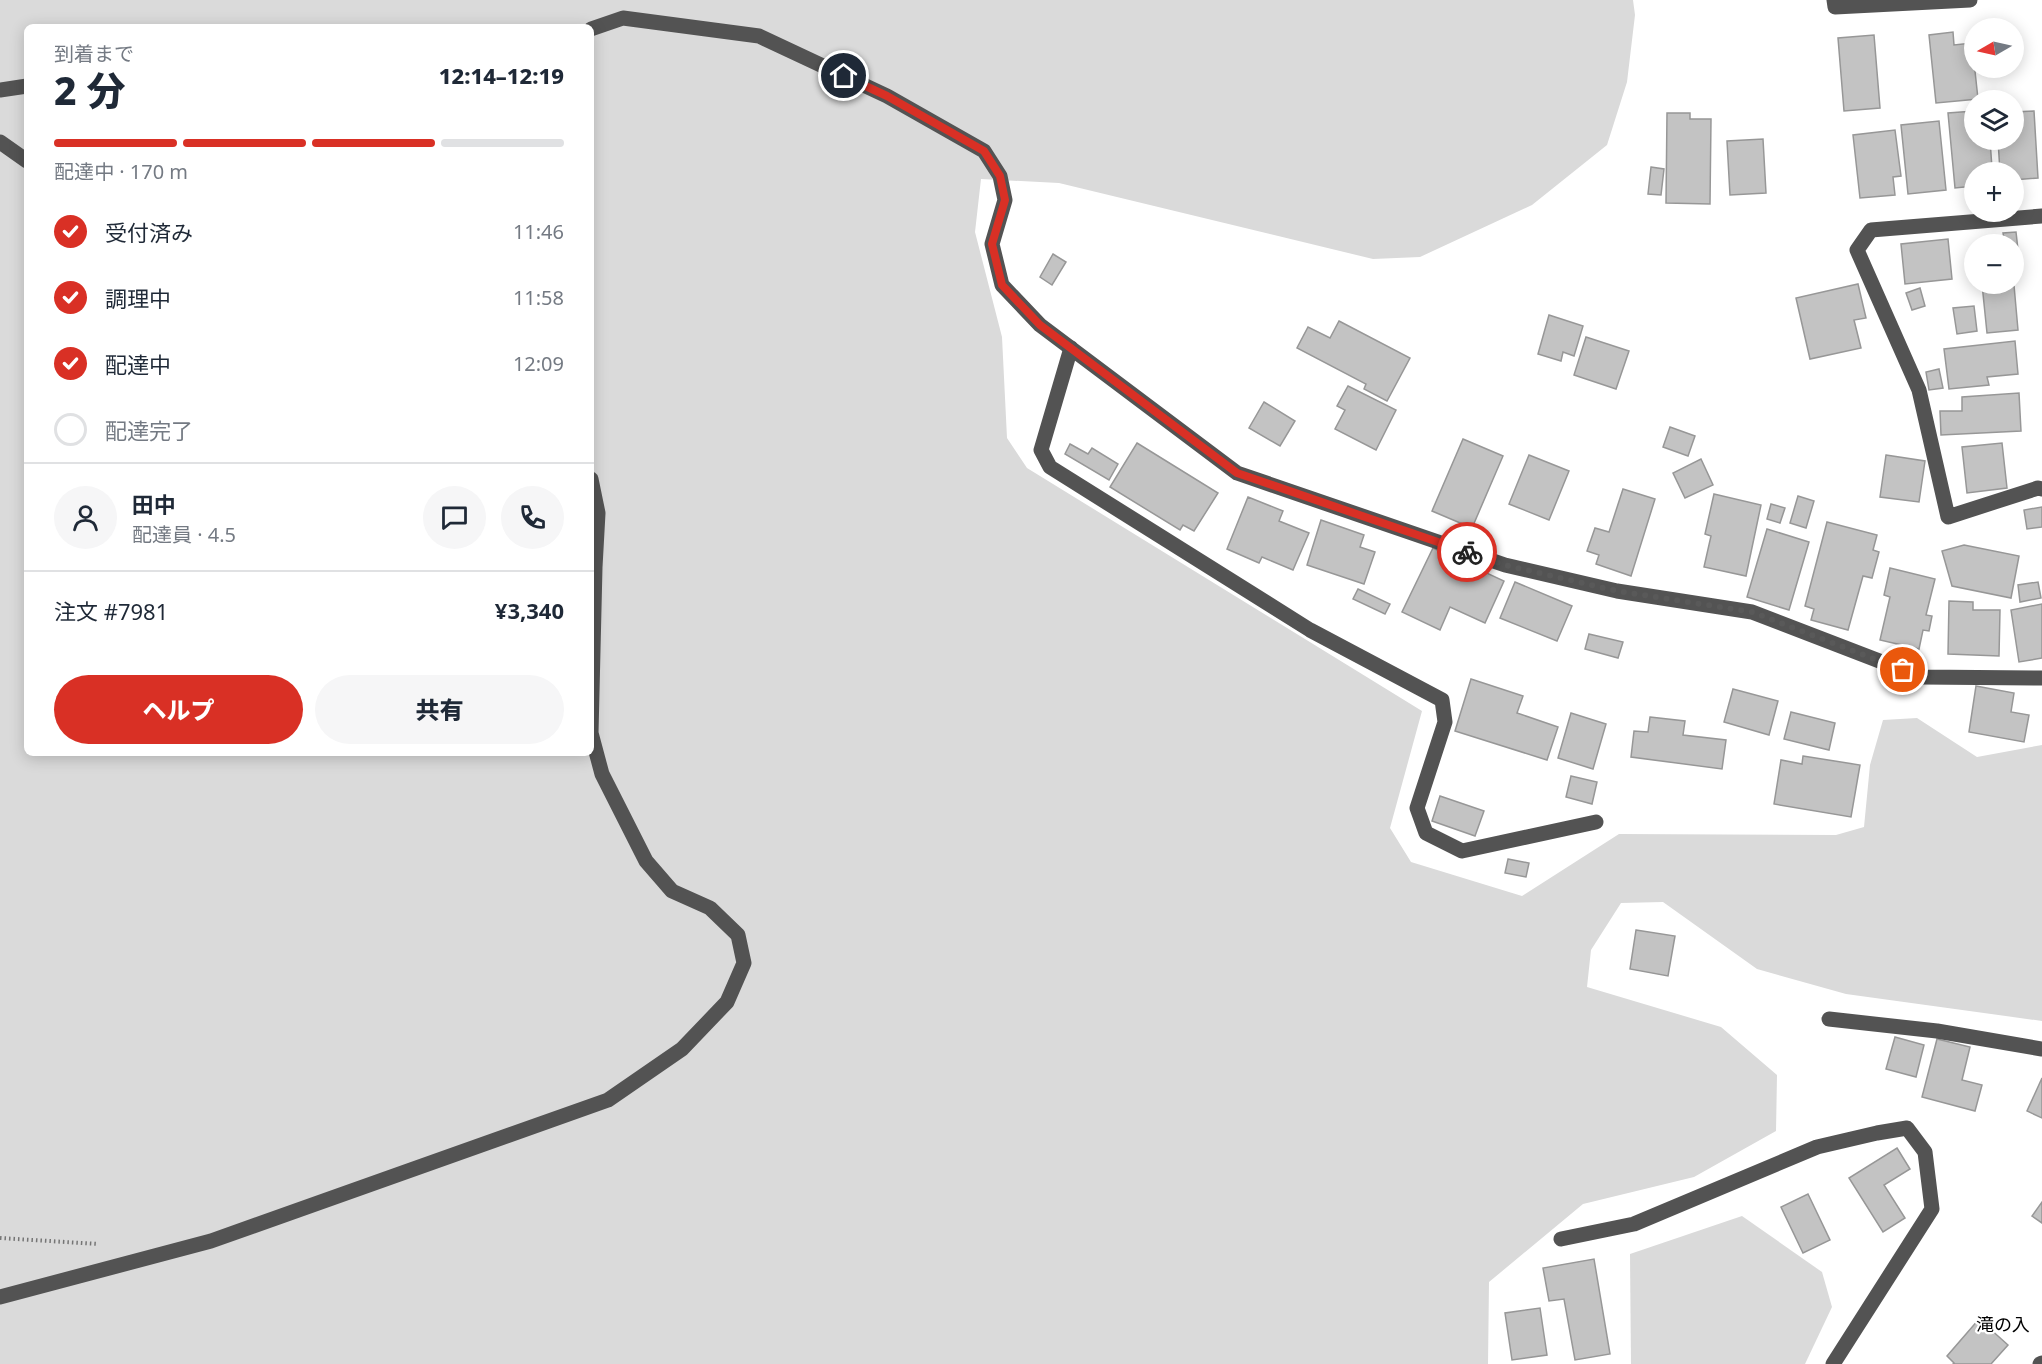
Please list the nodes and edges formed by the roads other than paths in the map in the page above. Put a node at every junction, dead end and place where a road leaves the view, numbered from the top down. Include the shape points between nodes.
1 (1834, 0) edge
2 (1970, 0) edge
3 (594, 28) edge
4 (24, 86) edge
5 (0, 90) edge
6 (0, 142) edge
7 (24, 159) edge
8 (2042, 216) edge
9 (1071, 348) junction
10 (2042, 489) edge
11 (594, 493) edge
12 (594, 608) edge
13 (2042, 678) edge
14 (594, 744) edge
15 (1596, 822) dead end
16 (1829, 1019) dead end
17 (2042, 1049) edge
18 (1561, 1239) dead end
19 (0, 1297) edge
20 (1833, 1364) edge

1 - 2 street via 1835,7
3 - 9 street via 623,18 759,36 887,96 984,151 1000,176 1005,200 992,244 1002,285 1040,325
4 - 5 street
6 - 7 street
8 - 10 street via 1871,230 1857,250 1920,390 1948,518
9 - 13 street via 1237,473 1505,565 1617,591 1752,612 1921,677
9 - 15 street via 1041,450 1050,466 1310,630 1442,700 1445,722 1417,807 1426,833 1462,851
11 - 12 street via 598,513
14 - 19 street via 602,774 646,861 672,891 711,908 738,935 744,963 727,1002 682,1049 608,1100 211,1241
16 - 17 street via 1936,1031
18 - 20 street via 1634,1224 1818,1147 1908,1128 1925,1152 1932,1209

